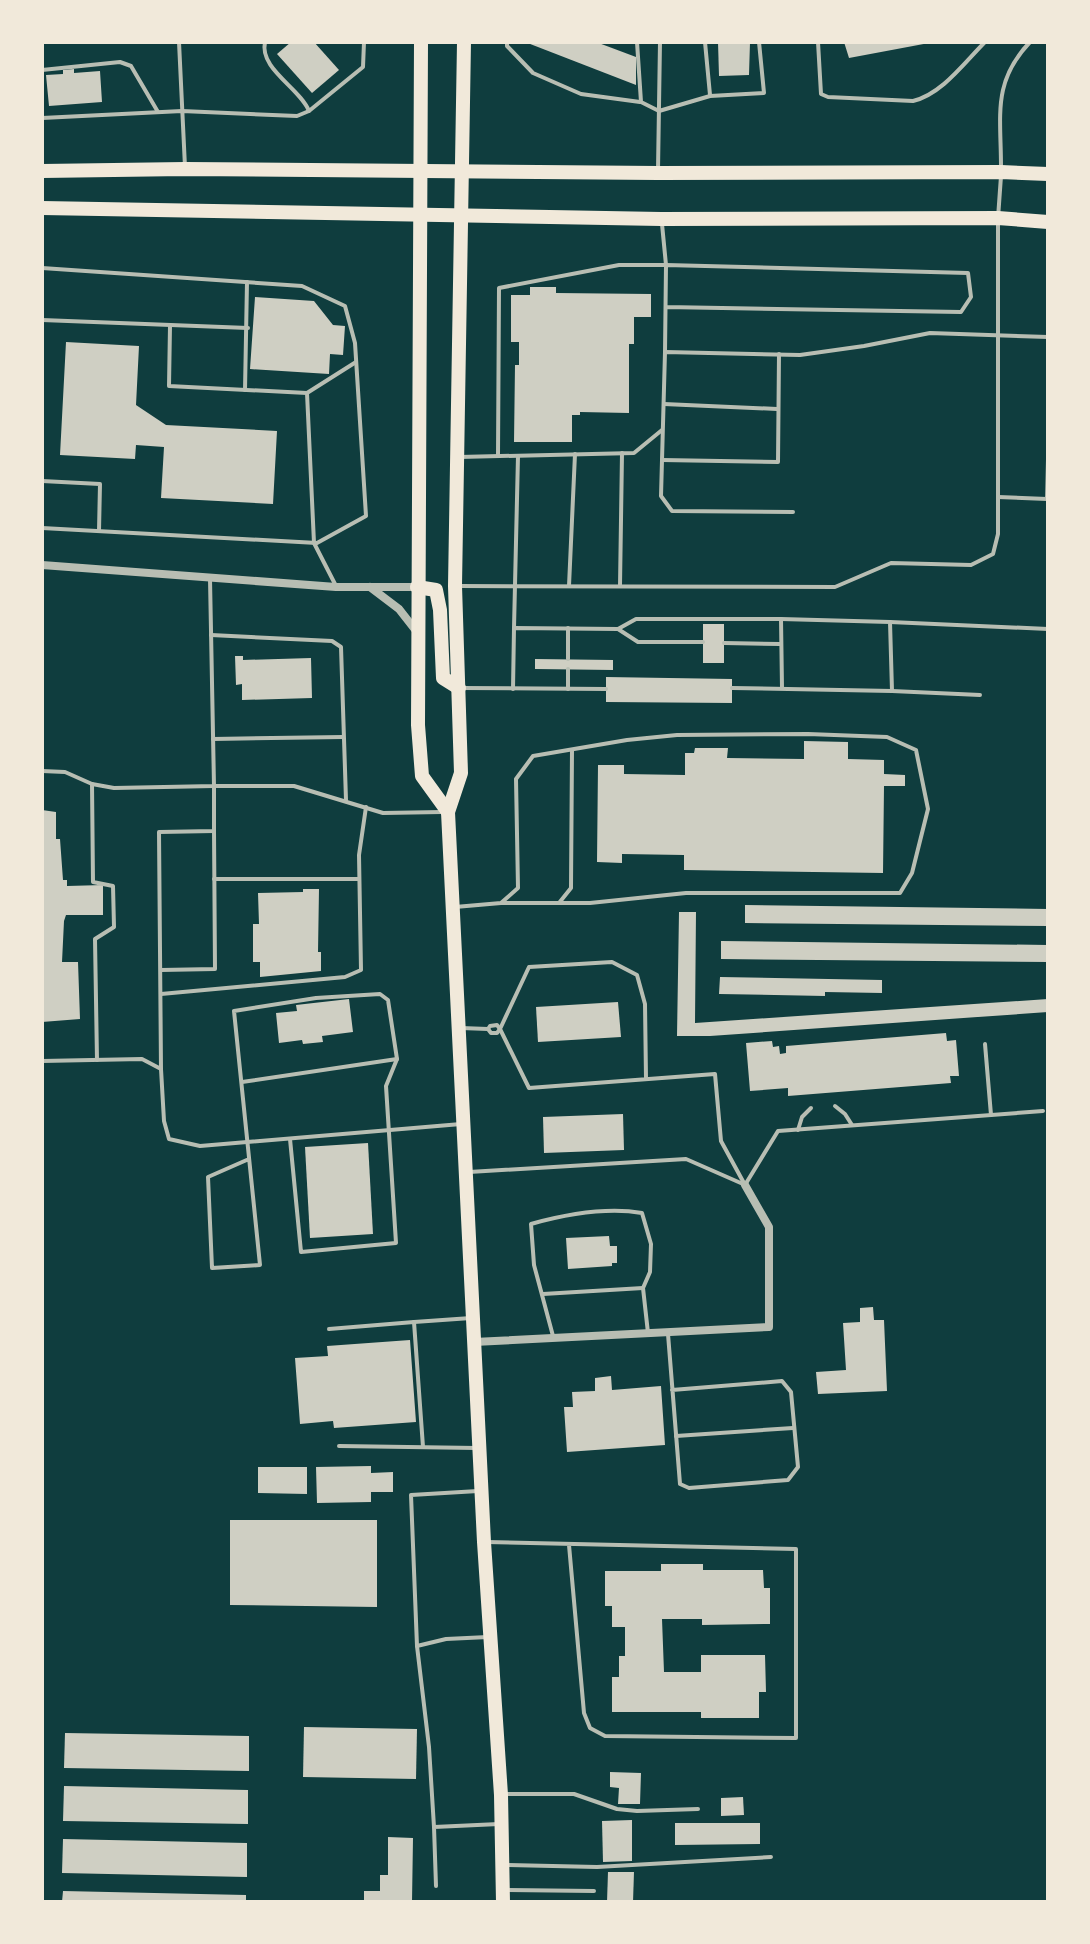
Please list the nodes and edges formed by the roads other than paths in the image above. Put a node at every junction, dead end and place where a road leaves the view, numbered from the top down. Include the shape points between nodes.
1 (179, 42) edge
2 (265, 42) edge
3 (364, 42) edge
4 (421, 42) edge
5 (464, 42) edge
6 (507, 42) edge
7 (637, 42) edge
8 (660, 42) edge
9 (705, 42) edge
10 (759, 42) edge
11 (818, 42) edge
12 (985, 42) edge
13 (1030, 42) edge
14 (42, 70) edge
15 (710, 96) junction
16 (641, 102) junction
17 (182, 111) junction
18 (309, 111) junction
19 (659, 111) junction
20 (158, 112) junction
21 (42, 118) edge
22 (185, 169) junction
23 (419, 170) junction
24 (42, 171) edge
25 (462, 171) junction
26 (1001, 172) junction
27 (658, 173) junction
28 (1048, 174) edge
29 (42, 208) edge
30 (419, 215) junction
31 (462, 216) junction
32 (998, 218) junction
33 (661, 219) junction
34 (1048, 222) edge
35 (666, 265) junction
36 (42, 268) edge
37 (247, 282) junction
38 (666, 307) junction
39 (42, 320) edge
40 (170, 326) junction
41 (248, 328) junction
42 (998, 335) junction
43 (1048, 337) edge
44 (665, 352) junction
45 (779, 354) junction
46 (356, 362) junction
47 (245, 390) junction
48 (307, 393) junction
49 (664, 404) junction
50 (778, 409) junction
51 (663, 430) junction
52 (622, 453) junction
53 (575, 454) junction
54 (498, 455) junction
55 (518, 456) junction
56 (457, 457) junction
57 (1048, 459) edge
58 (662, 460) junction
59 (42, 481) edge
60 (998, 497) junction
61 (1047, 500) edge
62 (793, 512) dead end
63 (42, 528) edge
64 (99, 531) junction
65 (314, 543) junction
66 (42, 565) edge
67 (210, 577) junction
68 (455, 586) junction
69 (569, 586) junction
70 (620, 586) junction
71 (336, 587) junction
72 (369, 587) junction
73 (417, 587) junction
74 (514, 587) junction
75 (781, 619) junction
76 (890, 622) junction
77 (514, 628) junction
78 (568, 628) junction
79 (618, 629) junction
80 (1048, 629) edge
81 (418, 633) junction
82 (211, 635) junction
83 (703, 642) dead end
84 (724, 643) dead end
85 (780, 644) junction
86 (568, 659) dead end
87 (568, 669) dead end
88 (459, 688) junction
89 (732, 688) dead end
90 (782, 688) junction
91 (513, 689) junction
92 (568, 689) junction
93 (606, 689) dead end
94 (892, 691) junction
95 (980, 695) dead end
96 (343, 737) junction
97 (213, 739) junction
98 (572, 749) junction
99 (42, 771) edge
100 (92, 784) junction
101 (214, 786) junction
102 (346, 801) junction
103 (366, 807) junction
104 (448, 812) junction
105 (214, 831) junction
106 (214, 879) junction
107 (359, 879) junction
108 (501, 903) junction
109 (559, 903) junction
110 (453, 907) junction
111 (161, 970) junction
112 (161, 994) junction
113 (459, 1028) junction
114 (500, 1029) junction
115 (985, 1044) dead end
116 (397, 1059) junction
117 (97, 1060) junction
118 (42, 1061) edge
119 (161, 1069) junction
120 (646, 1078) junction
121 (242, 1082) junction
122 (835, 1106) dead end
123 (811, 1108) dead end
124 (1043, 1111) dead end
125 (991, 1115) junction
126 (463, 1123) junction
127 (853, 1126) junction
128 (388, 1130) junction
129 (798, 1130) junction
130 (290, 1139) junction
131 (248, 1143) junction
132 (249, 1159) junction
133 (466, 1172) junction
134 (745, 1185) junction
135 (643, 1288) junction
136 (543, 1294) junction
137 (473, 1318) junction
138 (414, 1322) junction
139 (329, 1329) dead end
140 (668, 1332) junction
141 (648, 1333) junction
142 (553, 1338) junction
143 (474, 1342) junction
144 (672, 1390) junction
145 (794, 1428) junction
146 (676, 1436) junction
147 (339, 1446) dead end
148 (423, 1447) junction
149 (479, 1448) junction
150 (481, 1490) junction
151 (484, 1542) junction
152 (569, 1545) junction
153 (490, 1637) junction
154 (417, 1646) junction
155 (501, 1795) junction
156 (698, 1809) dead end
157 (501, 1824) junction
158 (434, 1827) junction
159 (771, 1857) dead end
160 (502, 1865) junction
161 (436, 1886) dead end
162 (594, 1891) dead end
163 (503, 1896) edge

1 - 17 lane
2 - 18 lane via 270,64
3 - 18 lane via 363,67
4 - 23 main road
5 - 25 main road
6 - 16 lane via 533,73 581,94
7 - 16 lane
8 - 19 lane
9 - 15 lane
10 - 15 lane via 764,93
11 - 12 lane via 821,94 913,101 926,98
13 - 26 lane via 1001,93
14 - 20 lane via 120,62 131,66
15 - 19 lane
16 - 19 lane
17 - 18 lane via 297,116
17 - 20 lane
17 - 22 lane
19 - 27 lane
20 - 21 lane
22 - 23 main road
22 - 24 main road
23 - 25 main road
23 - 30 main road
25 - 27 main road
25 - 31 main road
26 - 27 main road
26 - 28 main road
26 - 32 lane
29 - 30 main road
30 - 31 main road
30 - 73 main road
31 - 33 main road
31 - 56 main road
32 - 33 main road
32 - 34 main road
32 - 42 lane
33 - 35 lane
35 - 38 lane
35 - 38 lane via 968,273 971,297 961,312
35 - 54 lane via 619,265 499,288
36 - 37 lane
37 - 41 lane
37 - 46 lane via 302,286 345,306
38 - 44 lane
39 - 40 lane
40 - 41 lane
40 - 47 lane via 169,386
41 - 47 lane
42 - 43 lane
42 - 45 lane via 930,333
42 - 60 lane
44 - 45 lane
44 - 49 lane
45 - 50 lane
46 - 48 lane
46 - 65 lane via 366,516
47 - 48 lane
48 - 65 lane
49 - 50 lane
49 - 51 lane
50 - 58 lane via 778,462
51 - 52 lane via 634,453
51 - 58 lane
52 - 53 lane
52 - 70 lane
53 - 55 lane
53 - 69 lane
54 - 55 lane
54 - 56 lane
55 - 74 lane
56 - 68 main road
57 - 61 lane
58 - 62 lane via 661,496 672,511
59 - 64 lane via 100,484
60 - 61 lane
60 - 70 lane via 993,554 971,565 891,563 835,587
63 - 64 lane
64 - 65 lane
65 - 71 lane
66 - 67 street
67 - 71 street
67 - 82 lane
68 - 74 lane
68 - 88 main road
69 - 70 lane
69 - 74 lane
71 - 72 street
72 - 73 street
72 - 81 street via 399,609
73 - 81 main road
73 - 88 main road via 436,590 443,678
74 - 77 lane
75 - 76 lane
75 - 79 lane via 636,619
75 - 85 lane
76 - 80 lane
76 - 94 lane
77 - 78 lane
77 - 91 lane
78 - 79 lane
78 - 86 lane
79 - 83 lane via 638,642
81 - 104 main road via 422,776
82 - 96 lane via 332,641 341,647
82 - 97 lane
84 - 85 lane
85 - 90 lane
87 - 92 lane
88 - 91 lane
88 - 104 main road via 461,773
89 - 90 lane
90 - 94 lane
91 - 92 lane
92 - 93 lane
94 - 95 lane
96 - 97 lane
96 - 102 lane
97 - 101 lane
98 - 108 lane via 533,756 516,779 518,888
98 - 109 lane via 571,888
98 - 109 lane via 677,735 887,737 916,750 928,809 912,873 900,893 686,893
99 - 100 lane via 65,772
100 - 101 lane
100 - 117 lane via 93,882 113,886 114,913 114,927 95,939
101 - 102 lane via 294,786
101 - 105 lane
102 - 103 lane
103 - 104 lane via 383,813
103 - 107 lane
104 - 110 main road
105 - 106 lane
105 - 111 lane via 159,832
106 - 107 lane
106 - 111 lane via 215,969
107 - 112 lane via 361,970 345,977
108 - 109 lane
108 - 110 lane
110 - 113 main road
111 - 112 lane
112 - 119 lane
113 - 114 lane via 491,1033
113 - 126 main road
114 - 120 lane via 529,1088
114 - 120 lane via 529,967 612,962 637,975 645,1004
115 - 125 lane
116 - 121 lane
116 - 121 lane via 388,1000 380,994 275,1003 234,1011
116 - 128 lane via 386,1086
117 - 118 lane
117 - 119 lane via 142,1059
119 - 131 lane via 169,1139 200,1146
120 - 134 lane via 715,1074 721,1141
121 - 131 lane
122 - 127 lane
123 - 129 lane
124 - 125 lane
125 - 127 lane
126 - 128 lane
126 - 133 main road
127 - 129 lane
128 - 130 lane
128 - 130 lane via 396,1243 301,1252
129 - 134 lane via 778,1131
130 - 131 lane
131 - 132 lane
132 - 132 lane via 260,1265 212,1268 208,1177
133 - 134 lane via 686,1159
133 - 137 main road
134 - 140 street via 769,1227 769,1327
135 - 136 lane
135 - 136 lane via 650,1272 651,1244 642,1213 625,1210 563,1215 531,1224
135 - 141 lane
136 - 142 lane
137 - 138 lane
137 - 143 main road
138 - 139 lane
138 - 148 lane
140 - 141 street
140 - 144 lane
141 - 142 street
142 - 143 street
143 - 149 main road
144 - 145 lane via 782,1381 791,1392
144 - 146 lane
145 - 146 lane
145 - 146 lane via 798,1467 788,1480 689,1488 680,1484
147 - 148 lane
148 - 149 lane
149 - 150 main road
150 - 151 main road
150 - 154 lane via 411,1495
151 - 152 lane
151 - 153 main road
152 - 152 lane via 796,1549 796,1738 605,1736 590,1728 584,1713
153 - 154 lane
153 - 155 main road
154 - 158 lane
155 - 156 lane via 574,1794 617,1809
155 - 157 main road
157 - 158 lane
157 - 160 main road
158 - 161 lane
159 - 160 lane via 597,1867
160 - 163 main road
162 - 163 lane

